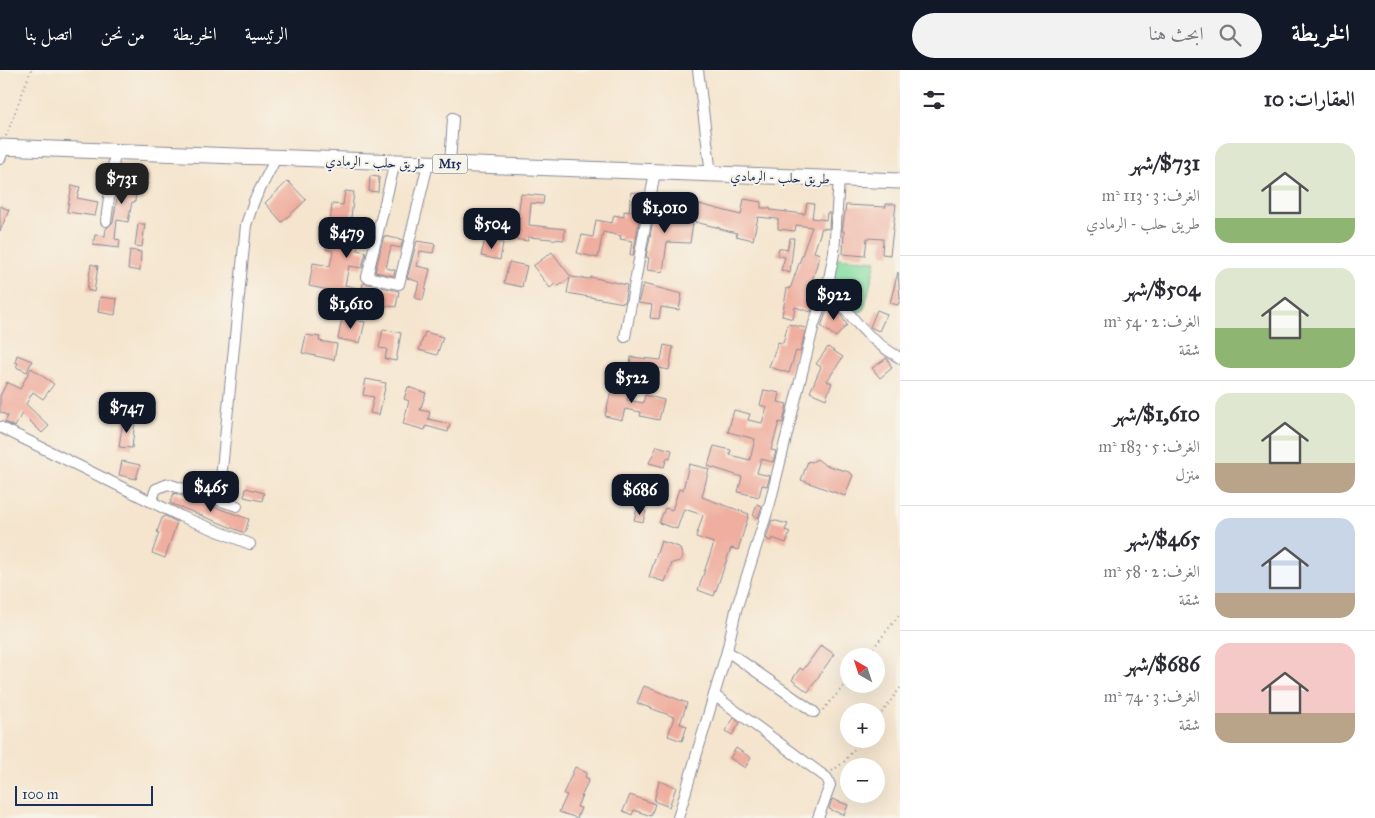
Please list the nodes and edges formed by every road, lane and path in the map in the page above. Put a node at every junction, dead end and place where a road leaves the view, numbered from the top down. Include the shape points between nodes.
1 (30, 70) edge
2 (698, 70) edge
3 (452, 118) dead end
4 (1, 151) edge
5 (115, 152) junction
6 (276, 158) junction
7 (395, 162) junction
8 (428, 164) junction
9 (450, 164) junction
10 (655, 172) junction
11 (711, 174) junction
12 (839, 179) junction
13 (900, 182) edge
14 (106, 221) dead end
15 (828, 284) junction
16 (625, 337) dead end
17 (900, 358) edge
18 (0, 428) edge
19 (219, 500) junction
20 (151, 502) junction
21 (237, 506) dead end
22 (250, 544) dead end
23 (900, 614) edge
24 (873, 648) edge
25 (727, 651) junction
26 (900, 688) edge
27 (840, 691) edge
28 (714, 695) junction
29 (885, 709) edge
30 (814, 712) joint
31 (855, 748) edge
32 (816, 770) junction
33 (678, 818) edge
34 (818, 818) edge

1 - 4 path
2 - 11 street
3 - 9 street
4 - 5 highway, طريق حلب - الرمادي / M15
5 - 6 highway, طريق حلب - الرمادي / M15
5 - 14 street
6 - 7 highway, طريق حلب - الرمادي / M15
6 - 19 street via 254,201 246,225
7 - 8 highway, طريق حلب - الرمادي / M15
7 - 8 street via 367,277 399,284
8 - 9 highway, طريق حلب - الرمادي / M15
9 - 10 highway, طريق حلب - الرمادي / M15
10 - 11 highway, طريق حلب - الرمادي / M15
10 - 16 street
11 - 12 highway, طريق حلب - الرمادي / M15
12 - 13 highway, طريق حلب - الرمادي / M15
12 - 15 street via 834,253
15 - 17 street via 861,330 877,345
15 - 25 street via 814,324 773,494 736,610
18 - 20 street
19 - 20 street via 168,484 156,489
19 - 21 street
20 - 22 street
23 - 24 path
25 - 28 street
25 - 30 street
26 - 29 path
27 - 30 path via 826,708
28 - 32 street
28 - 33 street
31 - 32 path via 833,771
32 - 34 street via 827,778 830,785

